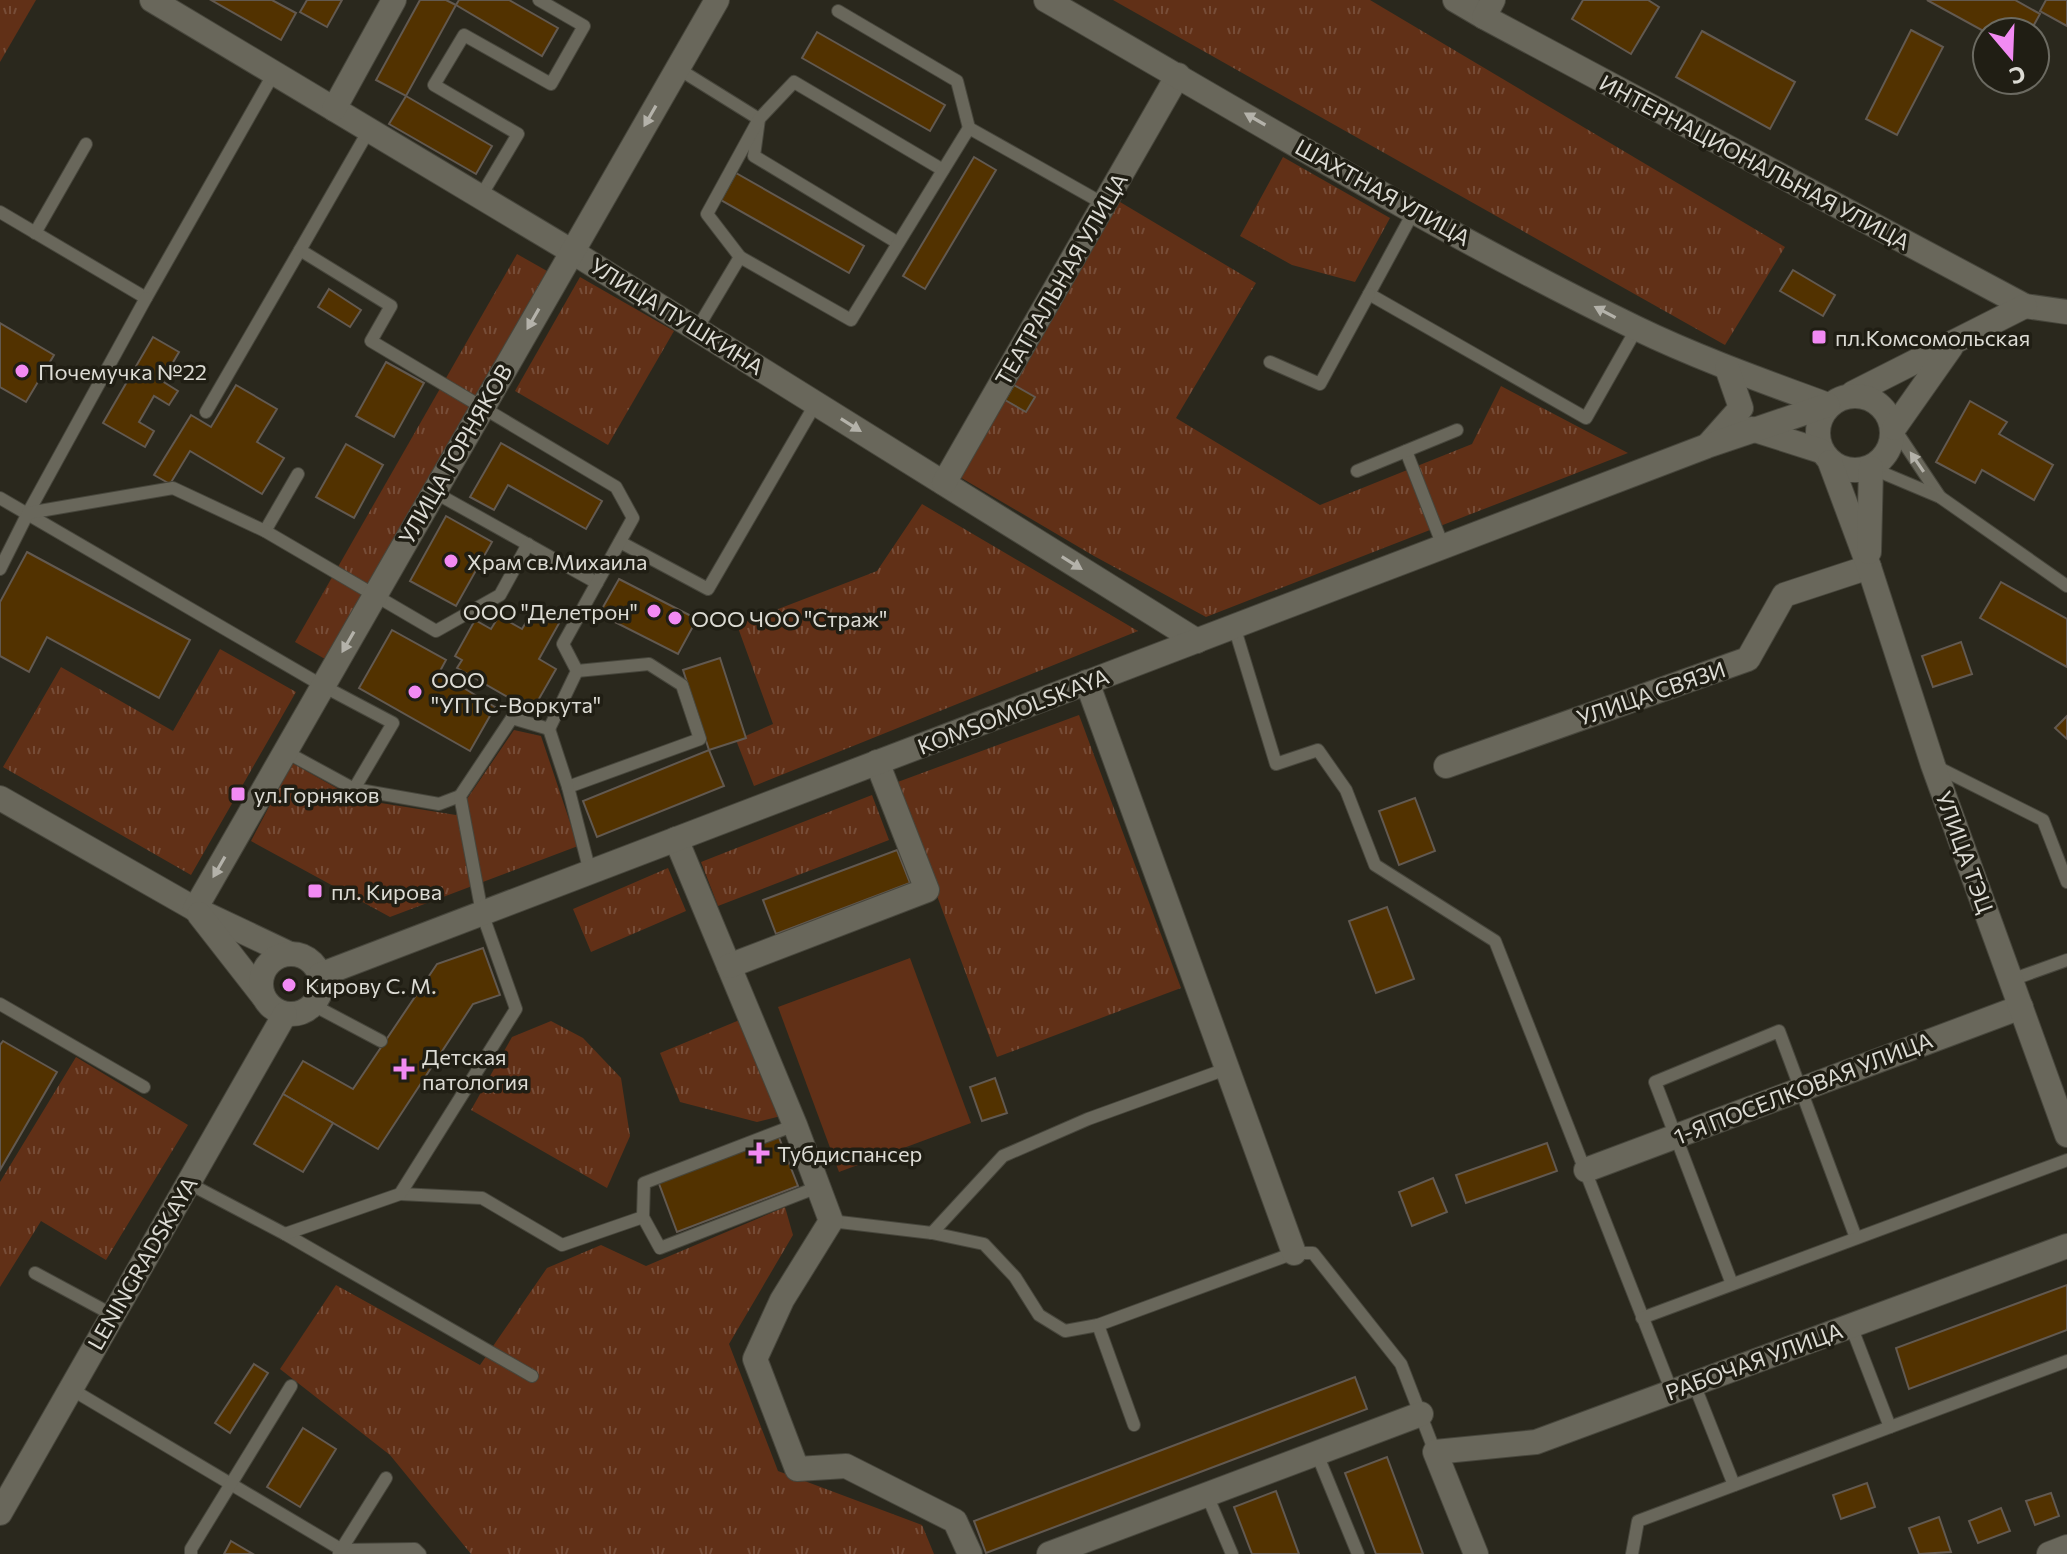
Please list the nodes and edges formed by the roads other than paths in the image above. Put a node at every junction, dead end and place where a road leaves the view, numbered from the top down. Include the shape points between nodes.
1 (152, 0) edge
2 (394, 0) edge
3 (539, 0) edge
4 (717, 0) edge
5 (1046, 0) edge
6 (1455, 0) edge
7 (1488, 8) edge
8 (838, 11) dead end
9 (677, 68) junction
10 (274, 73) junction
11 (1178, 75) junction
12 (334, 109) junction
13 (759, 119) junction
14 (969, 128) junction
15 (369, 130) junction
16 (86, 144) dead end
17 (943, 170) junction
18 (481, 196) junction
19 (1104, 204) junction
20 (1414, 211) junction
21 (0, 212) edge
22 (35, 233) junction
23 (898, 243) junction
24 (300, 250) junction
25 (571, 251) junction
26 (740, 257) junction
27 (1369, 294) junction
28 (146, 298) junction
29 (2025, 306) junction
30 (2067, 312) edge
31 (1637, 328) junction
32 (697, 329) junction
33 (1953, 345) junction
34 (1270, 362) dead end
35 (1727, 368) junction
36 (1853, 393) junction
37 (816, 403) junction
38 (1828, 405) junction
39 (482, 408) junction
40 (206, 412) dead end
41 (1894, 428) junction
42 (1752, 429) junction
43 (1457, 430) dead end
44 (1707, 446) junction
45 (1406, 451) junction
46 (1826, 456) junction
47 (1871, 468) junction
48 (1357, 471) dead end
49 (298, 474) dead end
50 (944, 483) junction
51 (434, 492) junction
52 (1940, 497) junction
53 (0, 498) edge
54 (28, 513) junction
55 (265, 531) junction
56 (620, 542) junction
57 (528, 544) junction
58 (1443, 546) junction
59 (1869, 567) junction
60 (0, 569) edge
61 (597, 583) junction
62 (2067, 586) edge
63 (375, 596) junction
64 (1234, 626) junction
65 (1197, 641) junction
66 (577, 671) junction
67 (1087, 682) junction
68 (323, 686) junction
69 (549, 729) junction
70 (286, 752) junction
71 (877, 762) junction
72 (1933, 765) junction
73 (1446, 766) dead end
74 (568, 787) junction
75 (354, 789) junction
76 (460, 796) junction
77 (0, 798) edge
78 (676, 839) junction
79 (590, 872) junction
80 (2067, 882) edge
81 (195, 909) junction
82 (482, 913) junction
83 (290, 954) junction
84 (2067, 960) edge
85 (729, 966) junction
86 (320, 975) junction
87 (2011, 980) junction
88 (263, 996) junction
89 (0, 1004) edge
90 (313, 1005) junction
91 (2021, 1007) junction
92 (285, 1014) junction
93 (381, 1041) dead end
94 (1226, 1069) junction
95 (144, 1087) dead end
96 (1801, 1089) junction
97 (795, 1125) junction
98 (2067, 1135) edge
99 (1676, 1136) junction
100 (2067, 1160) edge
101 (1586, 1170) junction
102 (188, 1183) junction
103 (818, 1187) junction
104 (400, 1194) junction
105 (643, 1217) junction
106 (831, 1221) junction
107 (932, 1233) junction
108 (285, 1234) junction
109 (1856, 1238) junction
110 (2067, 1246) edge
111 (1294, 1253) junction
112 (35, 1273) dead end
113 (1732, 1284) junction
114 (113, 1315) junction
115 (1642, 1318) junction
116 (1098, 1325) junction
117 (1851, 1326) junction
118 (2067, 1361) edge
119 (532, 1376) dead end
120 (291, 1386) dead end
121 (1683, 1388) junction
122 (71, 1389) junction
123 (1421, 1414) junction
124 (1134, 1425) dead end
125 (1890, 1427) junction
126 (1435, 1452) junction
127 (1317, 1454) junction
128 (386, 1478) dead end
129 (230, 1484) junction
130 (1734, 1485) junction
131 (1207, 1495) junction
132 (0, 1513) edge
133 (1090, 1547) edge
134 (2067, 1547) edge
135 (340, 1552) edge
136 (191, 1554) edge
137 (420, 1554) edge
138 (970, 1554) edge
139 (1049, 1554) edge
140 (1232, 1554) edge
141 (1358, 1554) edge
142 (1476, 1554) edge
143 (1632, 1554) edge
144 (2049, 1554) edge

1 - 10 street, УЛИЦА ПУШКИНА
2 - 12 street
3 - 18 lane via 584,26 551,84 464,35 434,85 518,134
4 - 9 street, УЛИЦА ГОРНЯКОВ
5 - 11 street, ШАХТНАЯ УЛИЦА
6 - 7 street, ИНТЕРНАЦИОНАЛЬНАЯ УЛИЦА
7 - 29 street, ИНТЕРНАЦИОНАЛЬНАЯ УЛИЦА
8 - 14 lane via 957,81
9 - 13 lane
9 -> 25 street, УЛИЦА ГОРНЯКОВ
10 - 12 street, УЛИЦА ПУШКИНА
10 - 28 lane
11 - 19 street, ТЕАТРАЛЬНАЯ УЛИЦА
20 -> 11 street, ШАХТНАЯ УЛИЦА
12 - 15 street, УЛИЦА ПУШКИНА
13 - 17 lane via 794,82
13 - 23 lane via 754,156
13 - 26 lane via 707,214
14 - 17 lane
14 - 19 lane
15 - 18 street, УЛИЦА ПУШКИНА
15 - 24 lane
16 - 22 lane
17 - 23 lane
18 - 25 street, УЛИЦА ПУШКИНА
19 - 50 street, ТЕАТРАЛЬНАЯ УЛИЦА
20 - 27 lane
31 -> 20 street, ШАХТНАЯ УЛИЦА
21 - 22 lane
22 - 28 lane
23 - 26 lane via 851,320
24 - 39 lane via 391,306 371,341
24 - 40 lane
25 - 32 street, УЛИЦА ПУШКИНА
25 -> 39 street, УЛИЦА ГОРНЯКОВ
26 - 32 lane
27 - 31 lane via 1586,418
27 - 34 lane via 1320,384
28 - 54 lane
29 - 30 street, ИНТЕРНАЦИОНАЛЬНАЯ УЛИЦА
29 - 33 street
31 - 35 street, ШАХТНАЯ УЛИЦА
32 - 37 street, УЛИЦА ПУШКИНА
33 - 36 street
33 - 41 street
35 - 38 street, ШАХТНАЯ УЛИЦА
35 - 44 street via 1741,408
36 - 38 street
36 - 41 street via 1880,403
37 -> 50 street, УЛИЦА ПУШКИНА
37 - 56 lane via 708,589
38 - 42 street, KOMSOMOLSKAYA
38 - 46 street via 1817,427
39 - 51 street, УЛИЦА ГОРНЯКОВ
39 - 56 lane via 616,487 633,518
41 - 47 street via 1889,452
52 -> 41 lane
42 - 44 street, KOMSOMOLSKAYA
42 - 46 street
43 - 45 lane
44 - 58 street, KOMSOMOLSKAYA
45 - 48 lane
45 - 58 lane
46 - 47 street via 1850,470
46 - 59 street, УЛИЦА ТЭЦ
47 - 52 lane
47 - 59 street
49 - 55 lane
50 -> 65 street, УЛИЦА ПУШКИНА
51 - 57 lane
51 - 63 street, УЛИЦА ГОРНЯКОВ
52 - 62 lane
53 - 54 lane
54 - 55 lane via 173,488
54 - 60 lane
54 - 68 lane
55 - 63 lane
56 - 61 lane
57 - 61 lane
57 - 63 lane via 500,595 436,631
58 - 64 street, KOMSOMOLSKAYA
59 - 72 street, УЛИЦА ТЭЦ
59 - 73 street, УЛИЦА СВЯЗИ via 1784,595 1748,659
61 - 66 lane via 563,644
63 -> 68 street, УЛИЦА ГОРНЯКОВ
64 - 65 street, KOMSOMOLSKAYA
64 - 101 lane via 1276,764 1318,750 1346,790 1375,865 1495,941
65 - 67 street, KOMSOMOLSKAYA
66 - 69 lane
66 - 74 lane via 649,664 682,685 700,739
67 - 71 street, KOMSOMOLSKAYA
67 - 94 street
68 - 70 street, УЛИЦА ГОРНЯКОВ
68 - 75 lane via 393,723
69 - 74 lane
69 - 76 lane via 512,718
70 - 75 lane
70 -> 81 street, УЛИЦА ГОРНЯКОВ
71 - 78 street, KOMSOMOLSKAYA
71 - 85 street via 927,890
72 - 80 lane via 2043,820
72 - 87 street, УЛИЦА ТЭЦ
74 - 79 lane
75 - 76 lane via 439,804
76 - 82 lane
77 - 81 street
78 - 79 street, KOMSOMOLSKAYA
78 - 85 street
79 - 82 street, KOMSOMOLSKAYA
81 - 83 street
81 - 88 street
82 - 86 street, KOMSOMOLSKAYA
82 - 104 lane via 516,1009
83 - 86 street via 304,957
83 - 88 street via 268,964 262,974
84 - 87 lane
85 - 97 street
86 - 90 street
87 - 91 street, УЛИЦА ТЭЦ
88 - 92 street
89 - 95 lane
90 - 92 street
90 - 93 lane
91 - 96 street, 1-Я ПОСЕЛКОВАЯ УЛИЦА
91 - 98 street, УЛИЦА ТЭЦ
92 - 102 street, LENINGRADSKAYA
94 - 107 lane via 1003,1156
94 - 111 street
96 - 99 street, 1-Я ПОСЕЛКОВАЯ УЛИЦА
96 - 99 lane via 1779,1031 1655,1082
96 - 109 lane
97 - 103 street
97 - 105 lane via 644,1183
99 - 101 street, 1-Я ПОСЕЛКОВАЯ УЛИЦА
99 - 113 lane
100 - 109 lane
101 - 115 lane
102 - 108 lane
102 - 114 street, LENINGRADSKAYA
103 - 105 lane via 660,1248
103 - 106 street
104 - 105 lane via 482,1198 562,1245
104 - 108 lane
106 - 107 lane
106 - 138 street via 782,1300 755,1359 797,1469 846,1466 955,1521
107 - 116 lane via 984,1244 1015,1277 1039,1315 1065,1331
108 - 119 lane
109 - 113 lane
110 - 117 street, РАБОЧАЯ УЛИЦА
111 - 116 lane
111 - 123 lane via 1313,1253 1401,1364
112 - 114 lane
113 - 115 lane
114 - 122 street, LENINGRADSKAYA
115 - 121 lane
116 - 124 lane
117 - 121 street, РАБОЧАЯ УЛИЦА
117 - 125 lane
118 - 125 lane
120 - 129 lane
121 - 126 street, РАБОЧАЯ УЛИЦА via 1536,1442
121 - 130 lane
122 - 129 lane
122 - 132 street, LENINGRADSKAYA
123 - 126 lane
123 - 127 street
125 - 130 lane
126 - 142 street
127 - 131 street
127 - 141 lane
128 - 135 lane
129 - 135 lane
129 - 136 lane
130 - 143 lane via 1638,1521
131 - 133 street
131 - 140 lane
133 - 139 street
134 - 144 street
135 - 137 lane via 415,1549

